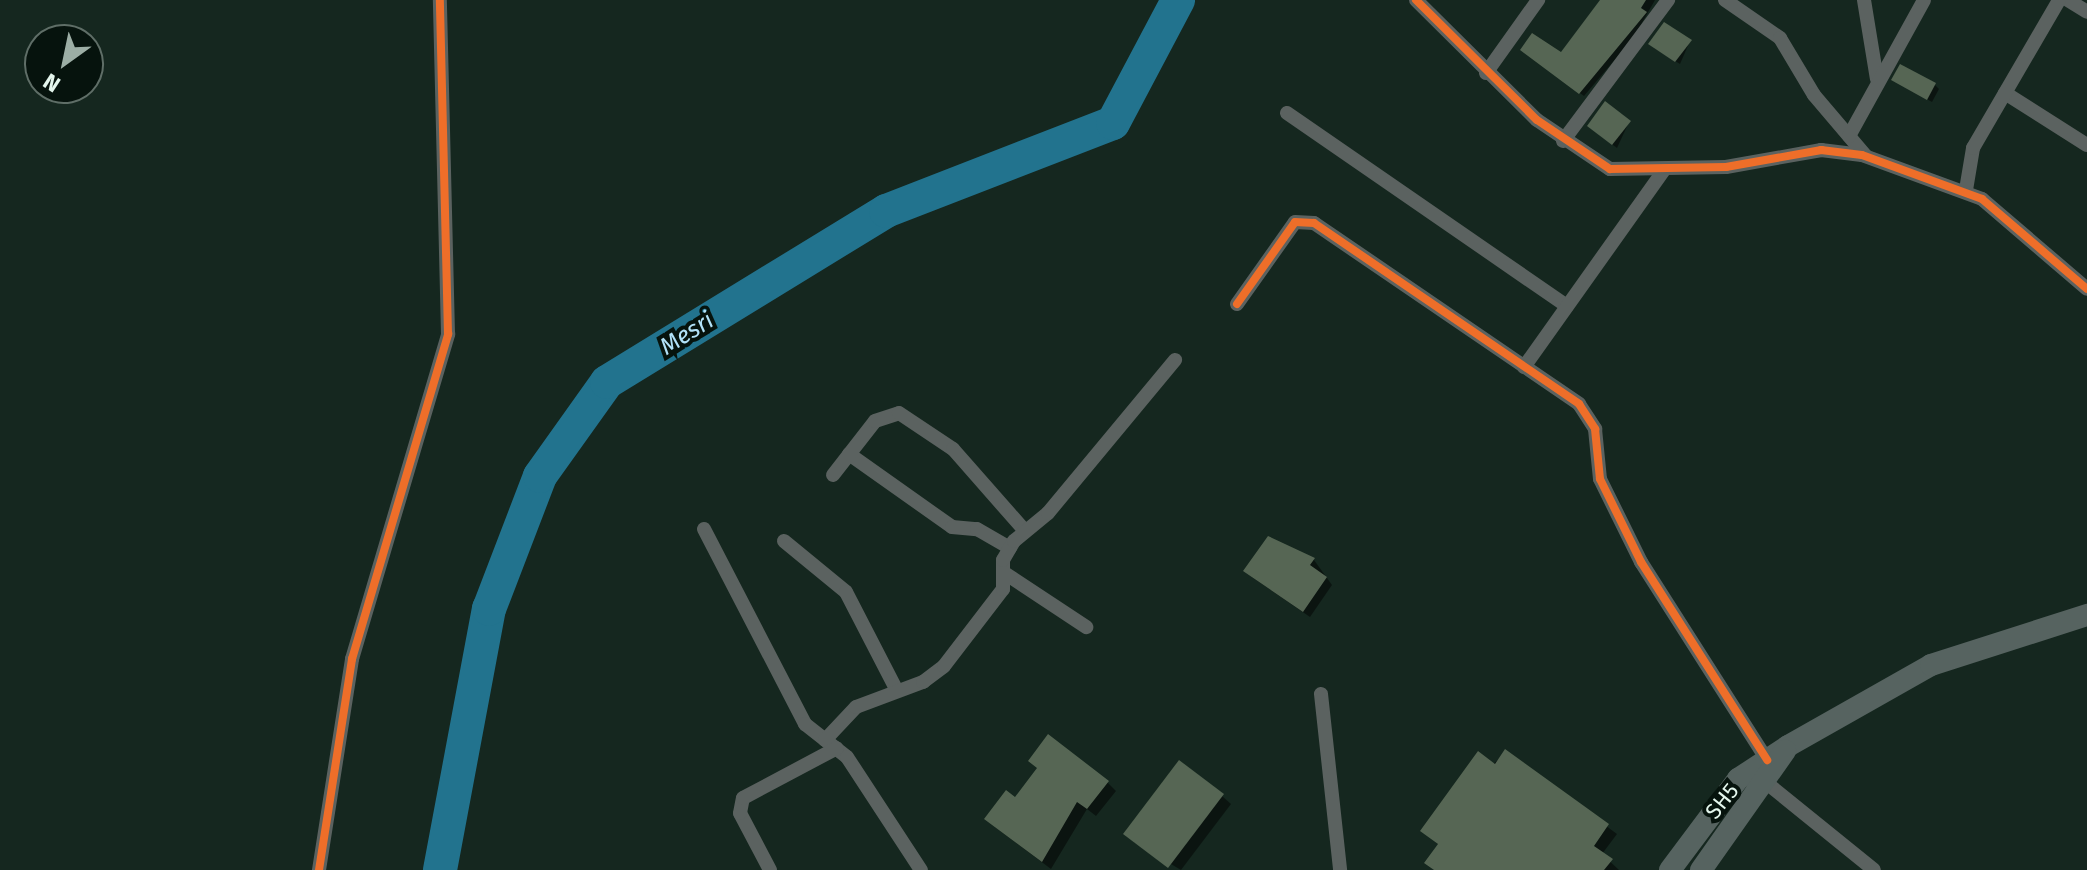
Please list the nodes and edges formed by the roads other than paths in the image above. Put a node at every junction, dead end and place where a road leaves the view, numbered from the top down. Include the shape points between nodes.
1 (440, 0) edge
2 (1538, 0) edge
3 (1668, 0) edge
4 (1725, 0) edge
5 (1864, 0) edge
6 (1924, 0) edge
7 (2059, 0) edge
8 (2068, 0) edge
9 (1418, 1) edge
10 (2087, 12) edge
11 (1486, 73) junction
12 (1877, 79) junction
13 (2005, 93) junction
14 (1287, 113) dead end
15 (1849, 136) junction
16 (1563, 141) junction
17 (2087, 145) edge
18 (1866, 156) junction
19 (1664, 170) junction
20 (1966, 190) junction
21 (2087, 289) edge
22 (1237, 304) dead end
23 (1567, 306) junction
24 (1175, 360) dead end
25 (1524, 367) junction
26 (849, 454) junction
27 (833, 475) dead end
28 (704, 529) dead end
29 (1025, 531) junction
30 (784, 541) dead end
31 (1010, 548) junction
32 (1003, 572) junction
33 (2087, 615) edge
34 (1086, 627) dead end
35 (897, 691) junction
36 (1321, 694) dead end
37 (831, 744) junction
38 (1761, 771) junction
39 (319, 870) edge
40 (770, 870) edge
41 (921, 870) edge
42 (1340, 870) edge
43 (1670, 870) edge
44 (1701, 870) edge
45 (1874, 870) edge

1 - 39 street via 443,361 410,443 352,659
2 - 11 street
3 - 16 street
4 - 15 street via 1780,38
5 - 12 street
6 - 12 street
7 - 13 street
8 - 10 street
9 - 11 street
11 - 16 street
12 - 15 street
13 - 17 street
13 - 20 street via 1973,148
14 - 23 street
15 - 18 street
16 - 19 street via 1610,169
18 - 19 street via 1821,150
18 - 20 street
19 - 23 street
20 - 21 street
22 - 25 street via 1302,220
23 - 25 street
24 - 29 street
25 - 38 street via 1591,416 1600,479 1614,510
26 - 27 street
26 - 29 street via 875,421 899,413 953,449
26 - 31 street via 952,527 977,529
28 - 37 street via 799,714
29 - 31 street
30 - 35 street via 846,592
31 - 32 street
32 - 34 street
32 - 35 street via 1003,589 944,666
33 - 38 main road, SH5 via 1931,665 1788,746
35 - 37 street via 856,707
36 - 42 street
37 - 40 street via 743,798 740,813
37 - 41 street
38 - 43 main road, SH5
38 - 44 main road, SH5
38 - 45 street

